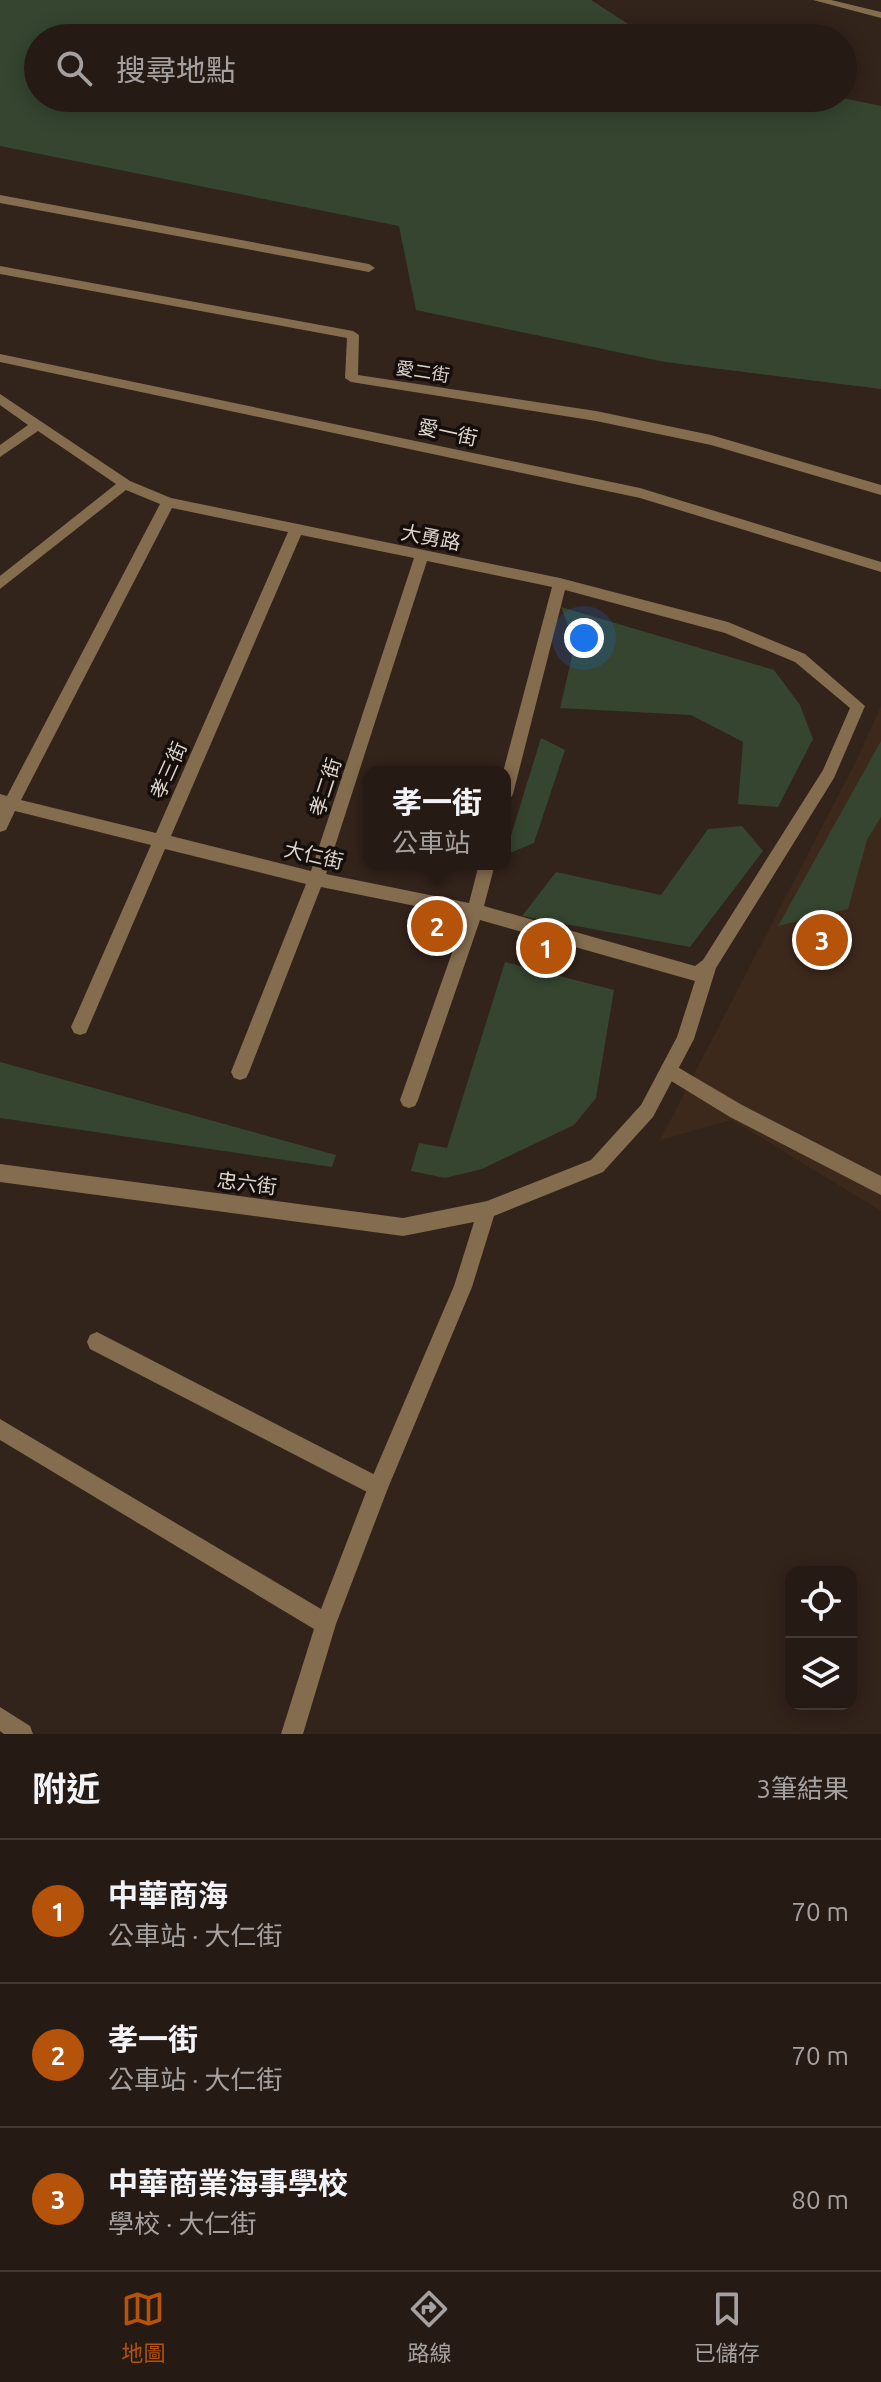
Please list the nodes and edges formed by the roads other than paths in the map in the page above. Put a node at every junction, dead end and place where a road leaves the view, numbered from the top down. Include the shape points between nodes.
1 (818, 0) edge
2 (881, 15) edge
3 (0, 199) edge
4 (369, 268) dead end
5 (0, 270) edge
6 (0, 358) edge
7 (0, 399) edge
8 (38, 424) junction
9 (0, 452) edge
10 (125, 484) junction
11 (881, 490) edge
12 (168, 502) junction
13 (296, 530) junction
14 (422, 556) junction
15 (881, 567) edge
16 (560, 583) junction
17 (0, 584) edge
18 (858, 706) joint
19 (511, 771) edge
20 (6, 802) edge
21 (0, 825) edge
22 (160, 838) junction
23 (485, 870) edge
24 (316, 879) junction
25 (475, 911) junction
26 (709, 965) junction
27 (80, 1027) dead end
28 (669, 1070) junction
29 (240, 1072) dead end
30 (409, 1100) dead end
31 (0, 1173) edge
32 (881, 1186) edge
33 (487, 1210) junction
34 (97, 1342) dead end
35 (0, 1429) edge
36 (378, 1487) junction
37 (326, 1624) junction
38 (0, 1718) edge
39 (22, 1734) edge
40 (292, 1734) edge

1 - 2 street
3 - 4 street
5 - 11 street, 愛二街 via 353,335 351,378 696,437
6 - 15 street, 愛一街 via 640,493
7 - 8 street, 大勇路
8 - 9 street
8 - 10 street, 大勇路
10 - 12 street, 大勇路
10 - 17 street
12 - 13 street, 大勇路
12 - 20 street
13 - 14 street, 大勇路
13 - 22 street, 孝三街
14 - 16 street, 大勇路
14 - 24 street, 孝二街
16 - 18 street, 大勇路 via 728,628 800,658
16 - 19 street
18 - 26 street, 忠六街 via 829,773
20 - 21 street
20 - 22 street, 大仁街
22 - 24 street, 大仁街
22 - 27 street, 孝三街
23 - 25 street
24 - 25 street, 大仁街
24 - 29 street, 孝二街
25 - 26 street, 大仁街 via 697,974
25 - 30 street
26 - 28 street, 忠六街
28 - 32 street
28 - 33 street, 忠六街 via 647,1111 597,1166
31 - 33 street, 忠六街 via 403,1227
33 - 36 street via 463,1287
34 - 36 street
35 - 37 street
36 - 37 street
37 - 40 street
38 - 39 street

